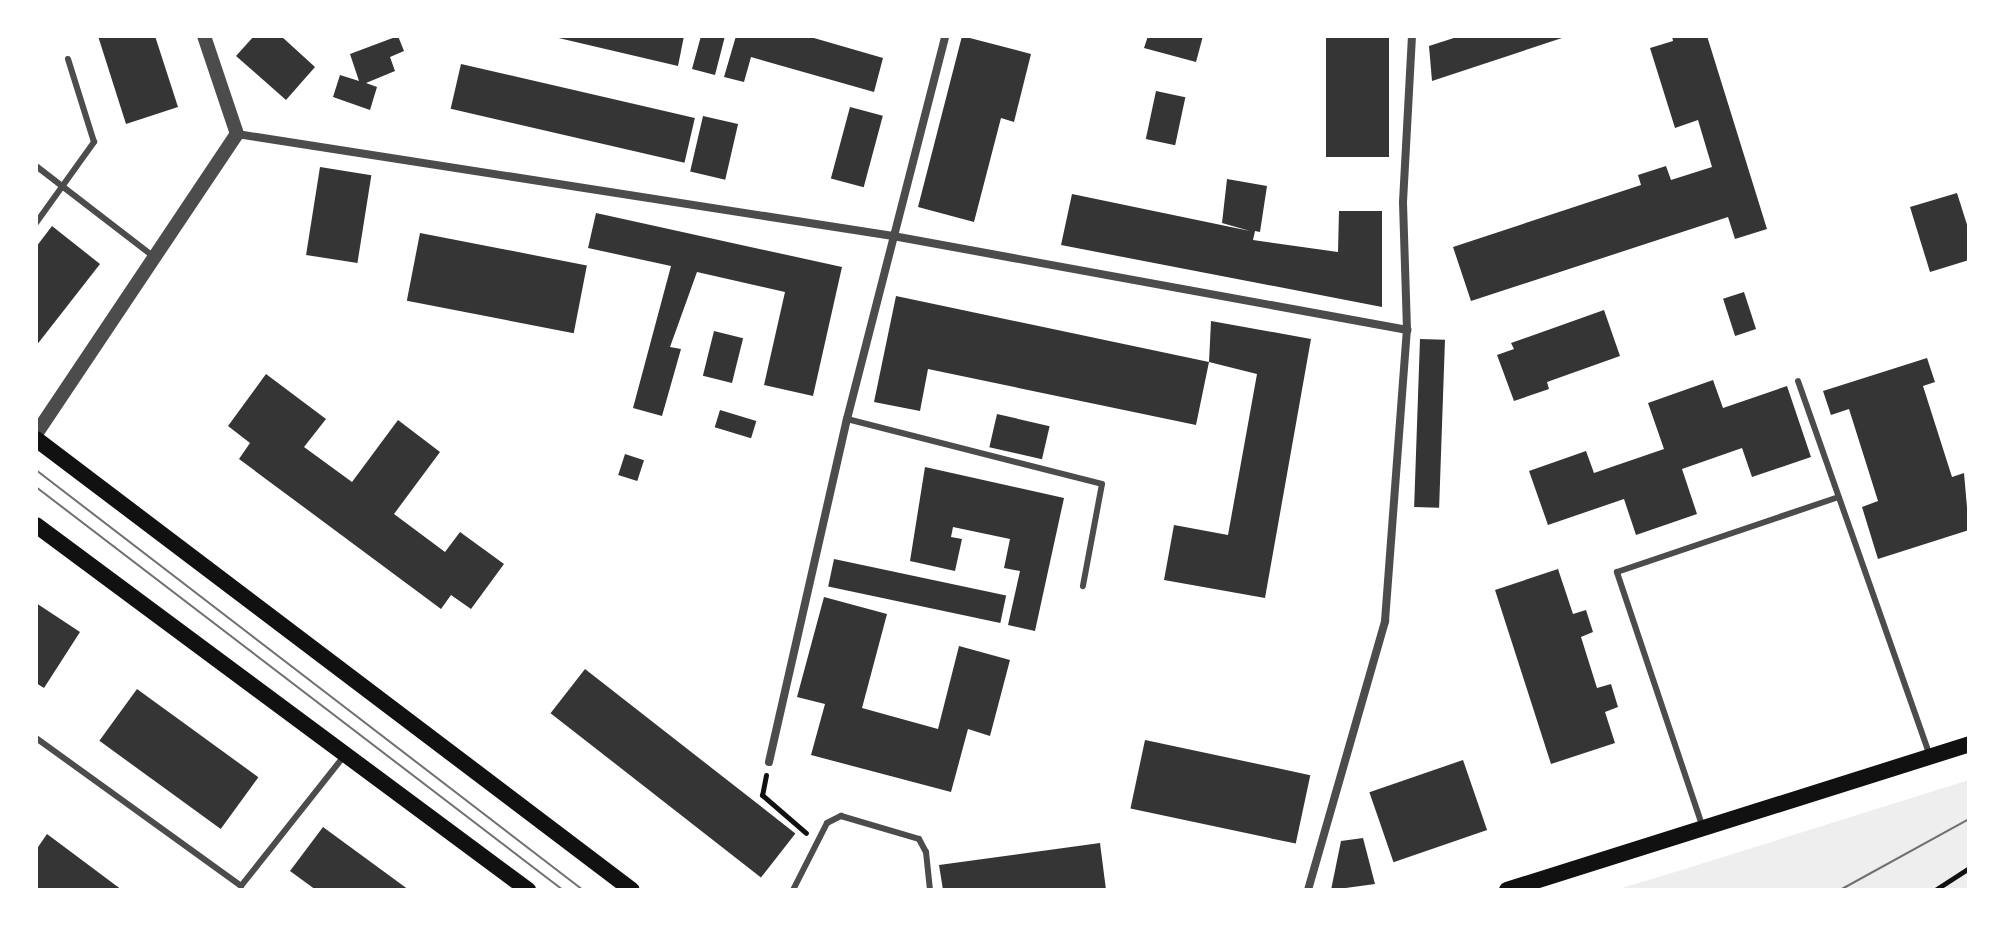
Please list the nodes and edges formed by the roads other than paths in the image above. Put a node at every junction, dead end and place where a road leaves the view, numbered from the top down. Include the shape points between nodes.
1 (204, 36) edge
2 (945, 36) edge
3 (1412, 36) edge
4 (68, 59) dead end
5 (237, 134) junction
6 (36, 166) edge
7 (62, 187) junction
8 (36, 223) edge
9 (893, 236) junction
10 (155, 257) junction
11 (1407, 330) junction
12 (1798, 381) dead end
13 (847, 419) junction
14 (36, 436) edge
15 (1839, 497) junction
16 (36, 525) edge
17 (1083, 586) dead end
18 (36, 738) edge
19 (1969, 744) edge
20 (346, 753) junction
21 (1930, 757) junction
22 (769, 762) road end
23 (1704, 828) junction
24 (528, 890) edge
25 (632, 890) edge
26 (793, 890) edge
27 (930, 890) edge
28 (1308, 890) edge
29 (1507, 890) edge

1 - 5 street
2 - 9 street
3 - 11 street via 1403,202
4 - 7 lane via 94,142
5 - 9 street
5 - 10 street
6 - 7 lane
7 - 8 lane
7 - 10 lane
9 - 11 street
9 - 13 street
10 - 14 street
11 - 28 street via 1385,621
12 - 15 lane
13 - 17 lane via 1102,484
13 - 22 street
14 - 25 main road
15 - 21 lane
15 - 23 lane via 1617,572
16 - 20 main road
18 - 20 lane via 241,886
19 - 21 main road
20 - 24 main road
21 - 23 main road
23 - 29 main road
26 - 27 lane via 827,823 841,816 912,835 926,852

